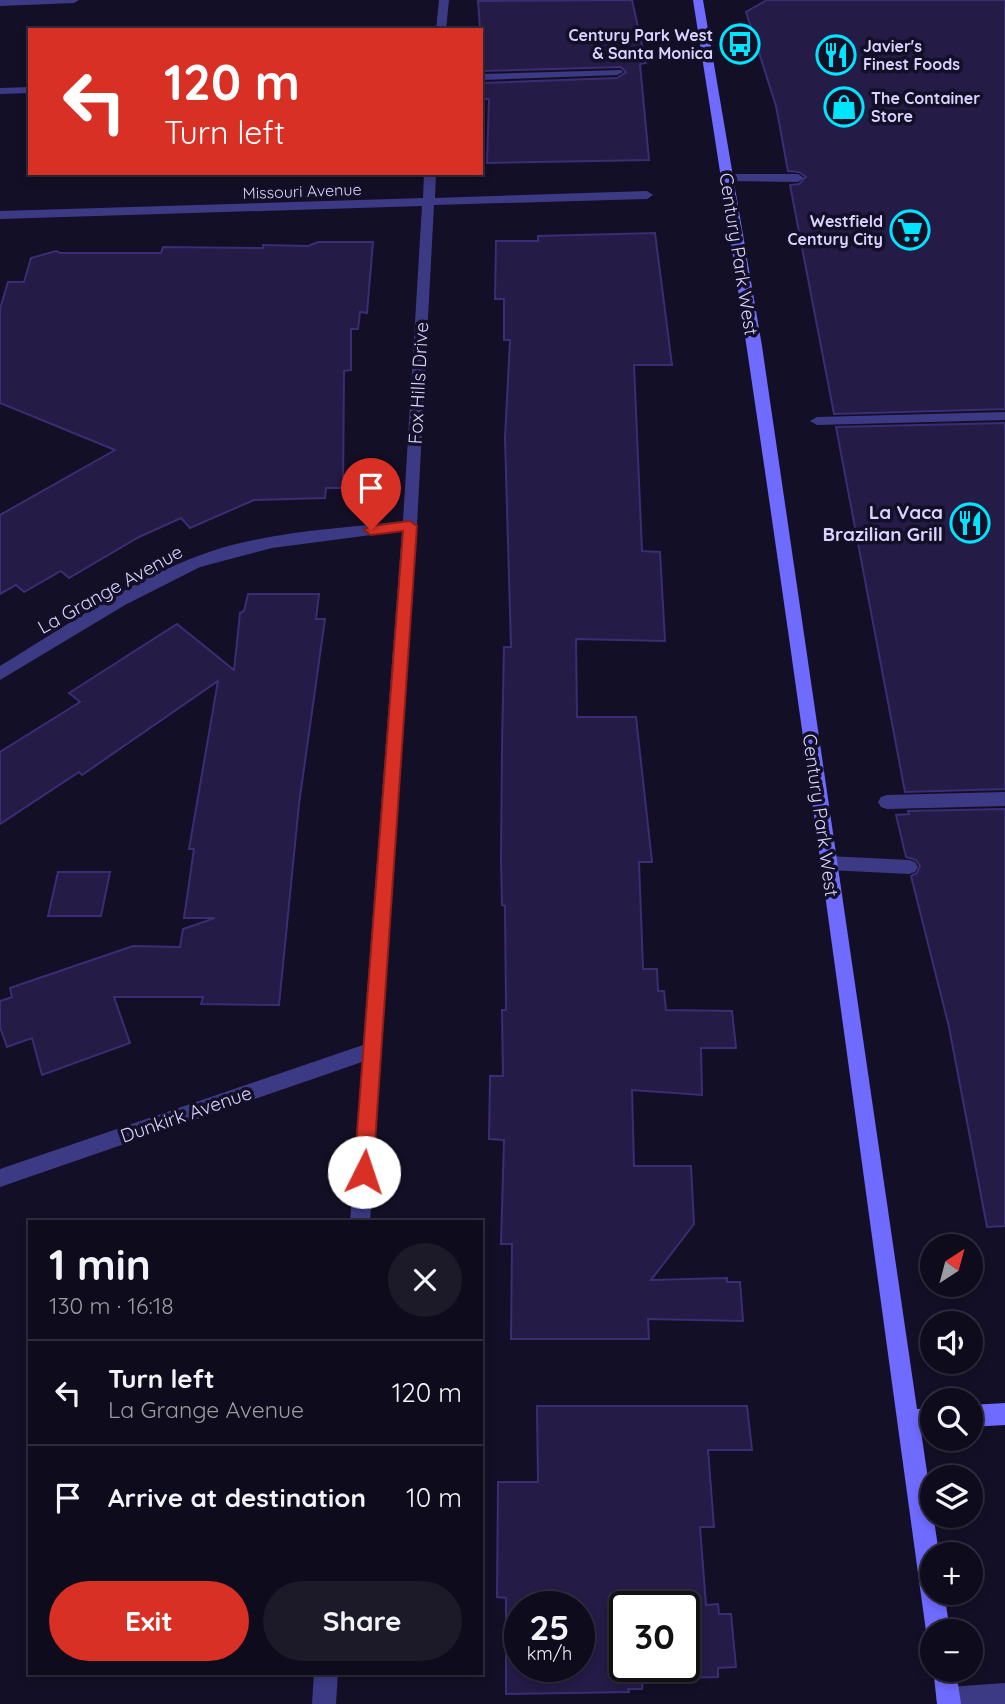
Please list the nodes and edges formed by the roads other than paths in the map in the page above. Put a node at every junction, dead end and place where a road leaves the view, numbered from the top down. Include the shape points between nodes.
1 (74, 0) edge
2 (444, 0) edge
3 (698, 0) edge
4 (0, 3) edge
5 (441, 28) edge
6 (617, 72) dead end
7 (483, 76) edge
8 (28, 90) edge
9 (0, 91) edge
10 (430, 175) edge
11 (727, 178) junction
12 (798, 178) dead end
13 (647, 195) dead end
14 (428, 203) junction
15 (0, 215) edge
16 (1005, 416) edge
17 (817, 421) dead end
18 (410, 526) junction
19 (0, 674) edge
20 (1005, 799) edge
21 (887, 802) dead end
22 (828, 863) junction
23 (909, 867) dead end
24 (373, 1050) junction
25 (0, 1178) edge
26 (360, 1220) edge
27 (1005, 1414) edge
28 (983, 1415) edge
29 (920, 1419) edge
30 (906, 1420) junction
31 (936, 1619) edge
32 (326, 1675) edge
33 (946, 1682) edge
34 (1005, 1695) edge
35 (948, 1702) edge
36 (324, 1704) edge

1 - 4 street
2 - 5 street
3 - 11 main road, Century Park West
6 - 7 street
8 - 9 street
10 - 14 street, Fox Hills Drive
11 - 12 street
11 - 22 main road, Century Park West
13 - 14 street, Missouri Avenue
14 - 15 street, Missouri Avenue
14 - 18 street, Fox Hills Drive
16 - 17 street
18 - 19 street, La Grange Avenue via 259,546 197,562 147,586
18 - 24 street, Fox Hills Drive
20 - 21 street
22 - 23 street
22 - 30 main road, Century Park West
24 - 25 street, Dunkirk Avenue
24 - 26 street, Fox Hills Drive
27 - 28 main road
29 - 30 main road
30 - 31 main road, Century Park West
32 - 36 street
33 - 35 main road
34 - 35 street

